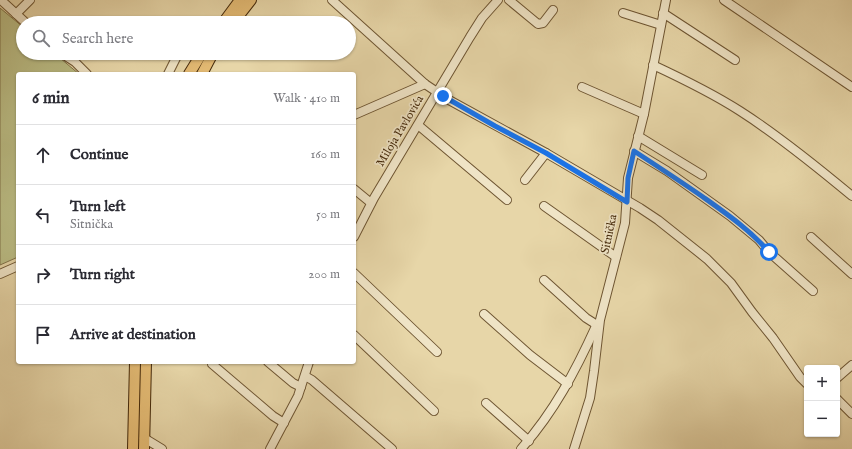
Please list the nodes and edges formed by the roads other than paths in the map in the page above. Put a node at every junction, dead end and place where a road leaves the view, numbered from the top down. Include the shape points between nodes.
1 (1, 0) edge
2 (30, 0) edge
3 (251, 0) edge
4 (332, 0) edge
5 (498, 0) edge
6 (509, 0) edge
7 (666, 0) edge
8 (724, 0) edge
9 (237, 1) edge
10 (553, 10) dead end
11 (623, 13) dead end
12 (663, 13) junction
13 (16, 14) joint
14 (227, 16) edge
15 (238, 16) edge
16 (350, 16) edge
17 (356, 22) edge
18 (661, 25) junction
19 (72, 60) edge
20 (175, 60) edge
21 (198, 60) edge
22 (209, 60) edge
23 (736, 60) dead end
24 (653, 65) junction
25 (85, 72) edge
26 (169, 72) edge
27 (191, 72) edge
28 (203, 72) edge
29 (425, 84) junction
30 (582, 87) dead end
31 (852, 87) edge
32 (437, 92) junction
33 (356, 114) edge
34 (644, 114) junction
35 (418, 125) junction
36 (638, 136) junction
37 (634, 151) junction
38 (546, 153) junction
39 (702, 175) dead end
40 (526, 180) dead end
41 (356, 191) edge
42 (852, 196) edge
43 (507, 200) dead end
44 (627, 202) junction
45 (371, 203) junction
46 (544, 206) dead end
47 (356, 233) edge
48 (811, 237) dead end
49 (616, 257) junction
50 (16, 267) edge
51 (0, 274) edge
52 (852, 274) edge
53 (356, 275) edge
54 (544, 280) dead end
55 (813, 291) dead end
56 (484, 314) dead end
57 (598, 322) junction
58 (356, 338) edge
59 (437, 352) dead end
60 (135, 364) edge
61 (146, 364) edge
62 (212, 364) dead end
63 (270, 364) edge
64 (308, 364) edge
65 (852, 365) edge
66 (840, 375) edge
67 (305, 376) junction
68 (804, 381) edge
69 (568, 384) junction
70 (302, 387) junction
71 (839, 401) edge
72 (486, 403) dead end
73 (434, 411) dead end
74 (852, 414) edge
75 (284, 423) junction
76 (144, 438) junction
77 (529, 441) junction
78 (133, 449) edge
79 (144, 449) edge
80 (162, 449) edge
81 (270, 449) edge
82 (392, 449) edge
83 (521, 449) edge
84 (574, 449) edge

1 - 13 street
2 - 13 street
3 - 15 main road
4 - 16 street
5 - 32 street, Miloja Pavlovića via 482,18
6 - 10 street via 538,24 543,23
7 - 12 street, Sitnička
8 - 31 street
9 - 14 main road
11 - 18 street
12 - 18 street, Sitnička
12 - 23 street
17 - 29 street
18 - 24 street, Sitnička
19 - 25 street
20 - 26 street
21 - 27 main road
22 - 28 main road
24 - 34 street, Sitnička
24 - 42 street via 740,111 782,140
29 - 32 street
29 - 33 street
30 - 34 street
32 - 35 street, Miloja Pavlovića
32 - 38 street
34 - 36 street, Sitnička
35 - 43 street
35 - 45 street, Miloja Pavlovića
36 - 37 street, Sitnička
36 - 39 street
37 - 44 street, Sitnička via 628,178
37 - 55 street via 730,216
38 - 40 street
38 - 44 street
41 - 45 street
44 - 49 street, Sitnička via 625,223
44 - 68 street via 658,220 722,272
45 - 47 street, Miloja Pavlovića
46 - 49 street
48 - 52 street
49 - 57 street, Sitnička
50 - 51 street
53 - 59 street
54 - 57 street via 586,318
56 - 69 street via 530,355
57 - 69 street
57 - 84 street, Sitnička via 590,398
58 - 73 street
60 - 78 main road
61 - 76 main road
62 - 75 street
63 - 70 street via 293,383
64 - 67 street
65 - 66 street
67 - 70 street
67 - 82 street
69 - 77 street
70 - 75 street
71 - 74 street
72 - 77 street
75 - 81 street
76 - 79 main road
76 - 80 street
77 - 83 street

